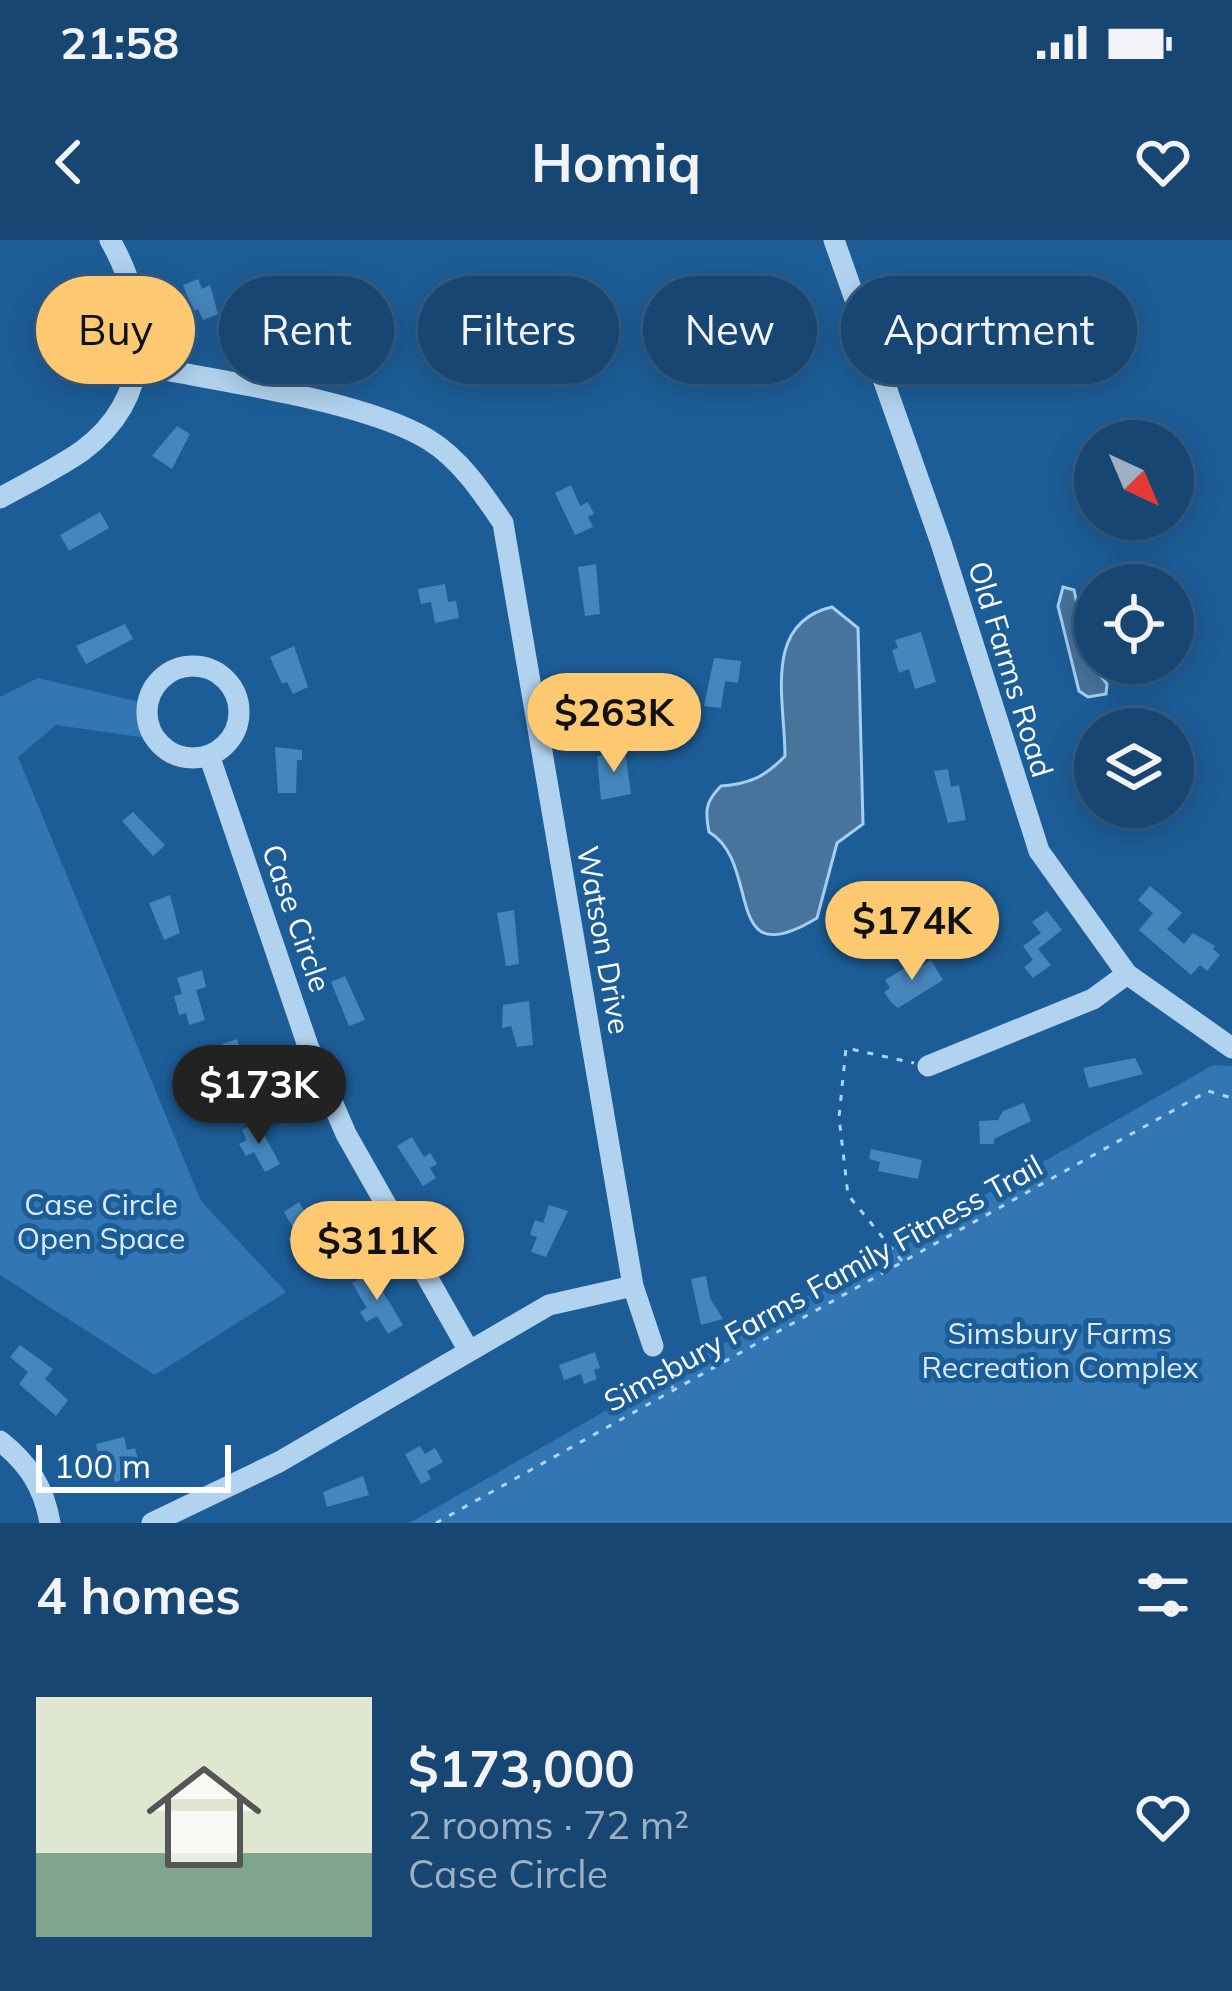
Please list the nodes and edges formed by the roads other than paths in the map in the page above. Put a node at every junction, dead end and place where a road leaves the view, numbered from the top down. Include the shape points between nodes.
1 (110, 240) edge
2 (834, 240) edge
3 (126, 276) edge
4 (195, 378) edge
5 (128, 384) edge
6 (0, 498) edge
7 (209, 755) junction
8 (1127, 974) junction
9 (1232, 1048) edge
10 (928, 1066) road end
11 (633, 1286) junction
12 (653, 1346) road end
13 (469, 1352) junction
14 (0, 1441) edge
15 (50, 1523) edge
16 (152, 1523) edge

1 - 3 street
2 - 8 street, Old Farms Road via 941,543 1025,820
4 - 11 street, Watson Drive via 392,422 431,441 470,475 503,523
5 - 6 street via 82,450
7 - 7 street via 238,720 234,689 211,669 180,667 155,685 149,729 167,751
7 - 13 street, Case Circle via 346,1135
8 - 9 street, Old Farms Road
8 - 10 street via 1093,999
11 - 12 street, Watson Drive
11 - 13 street via 550,1305
13 - 16 street via 280,1462
14 - 15 street via 26,1463

